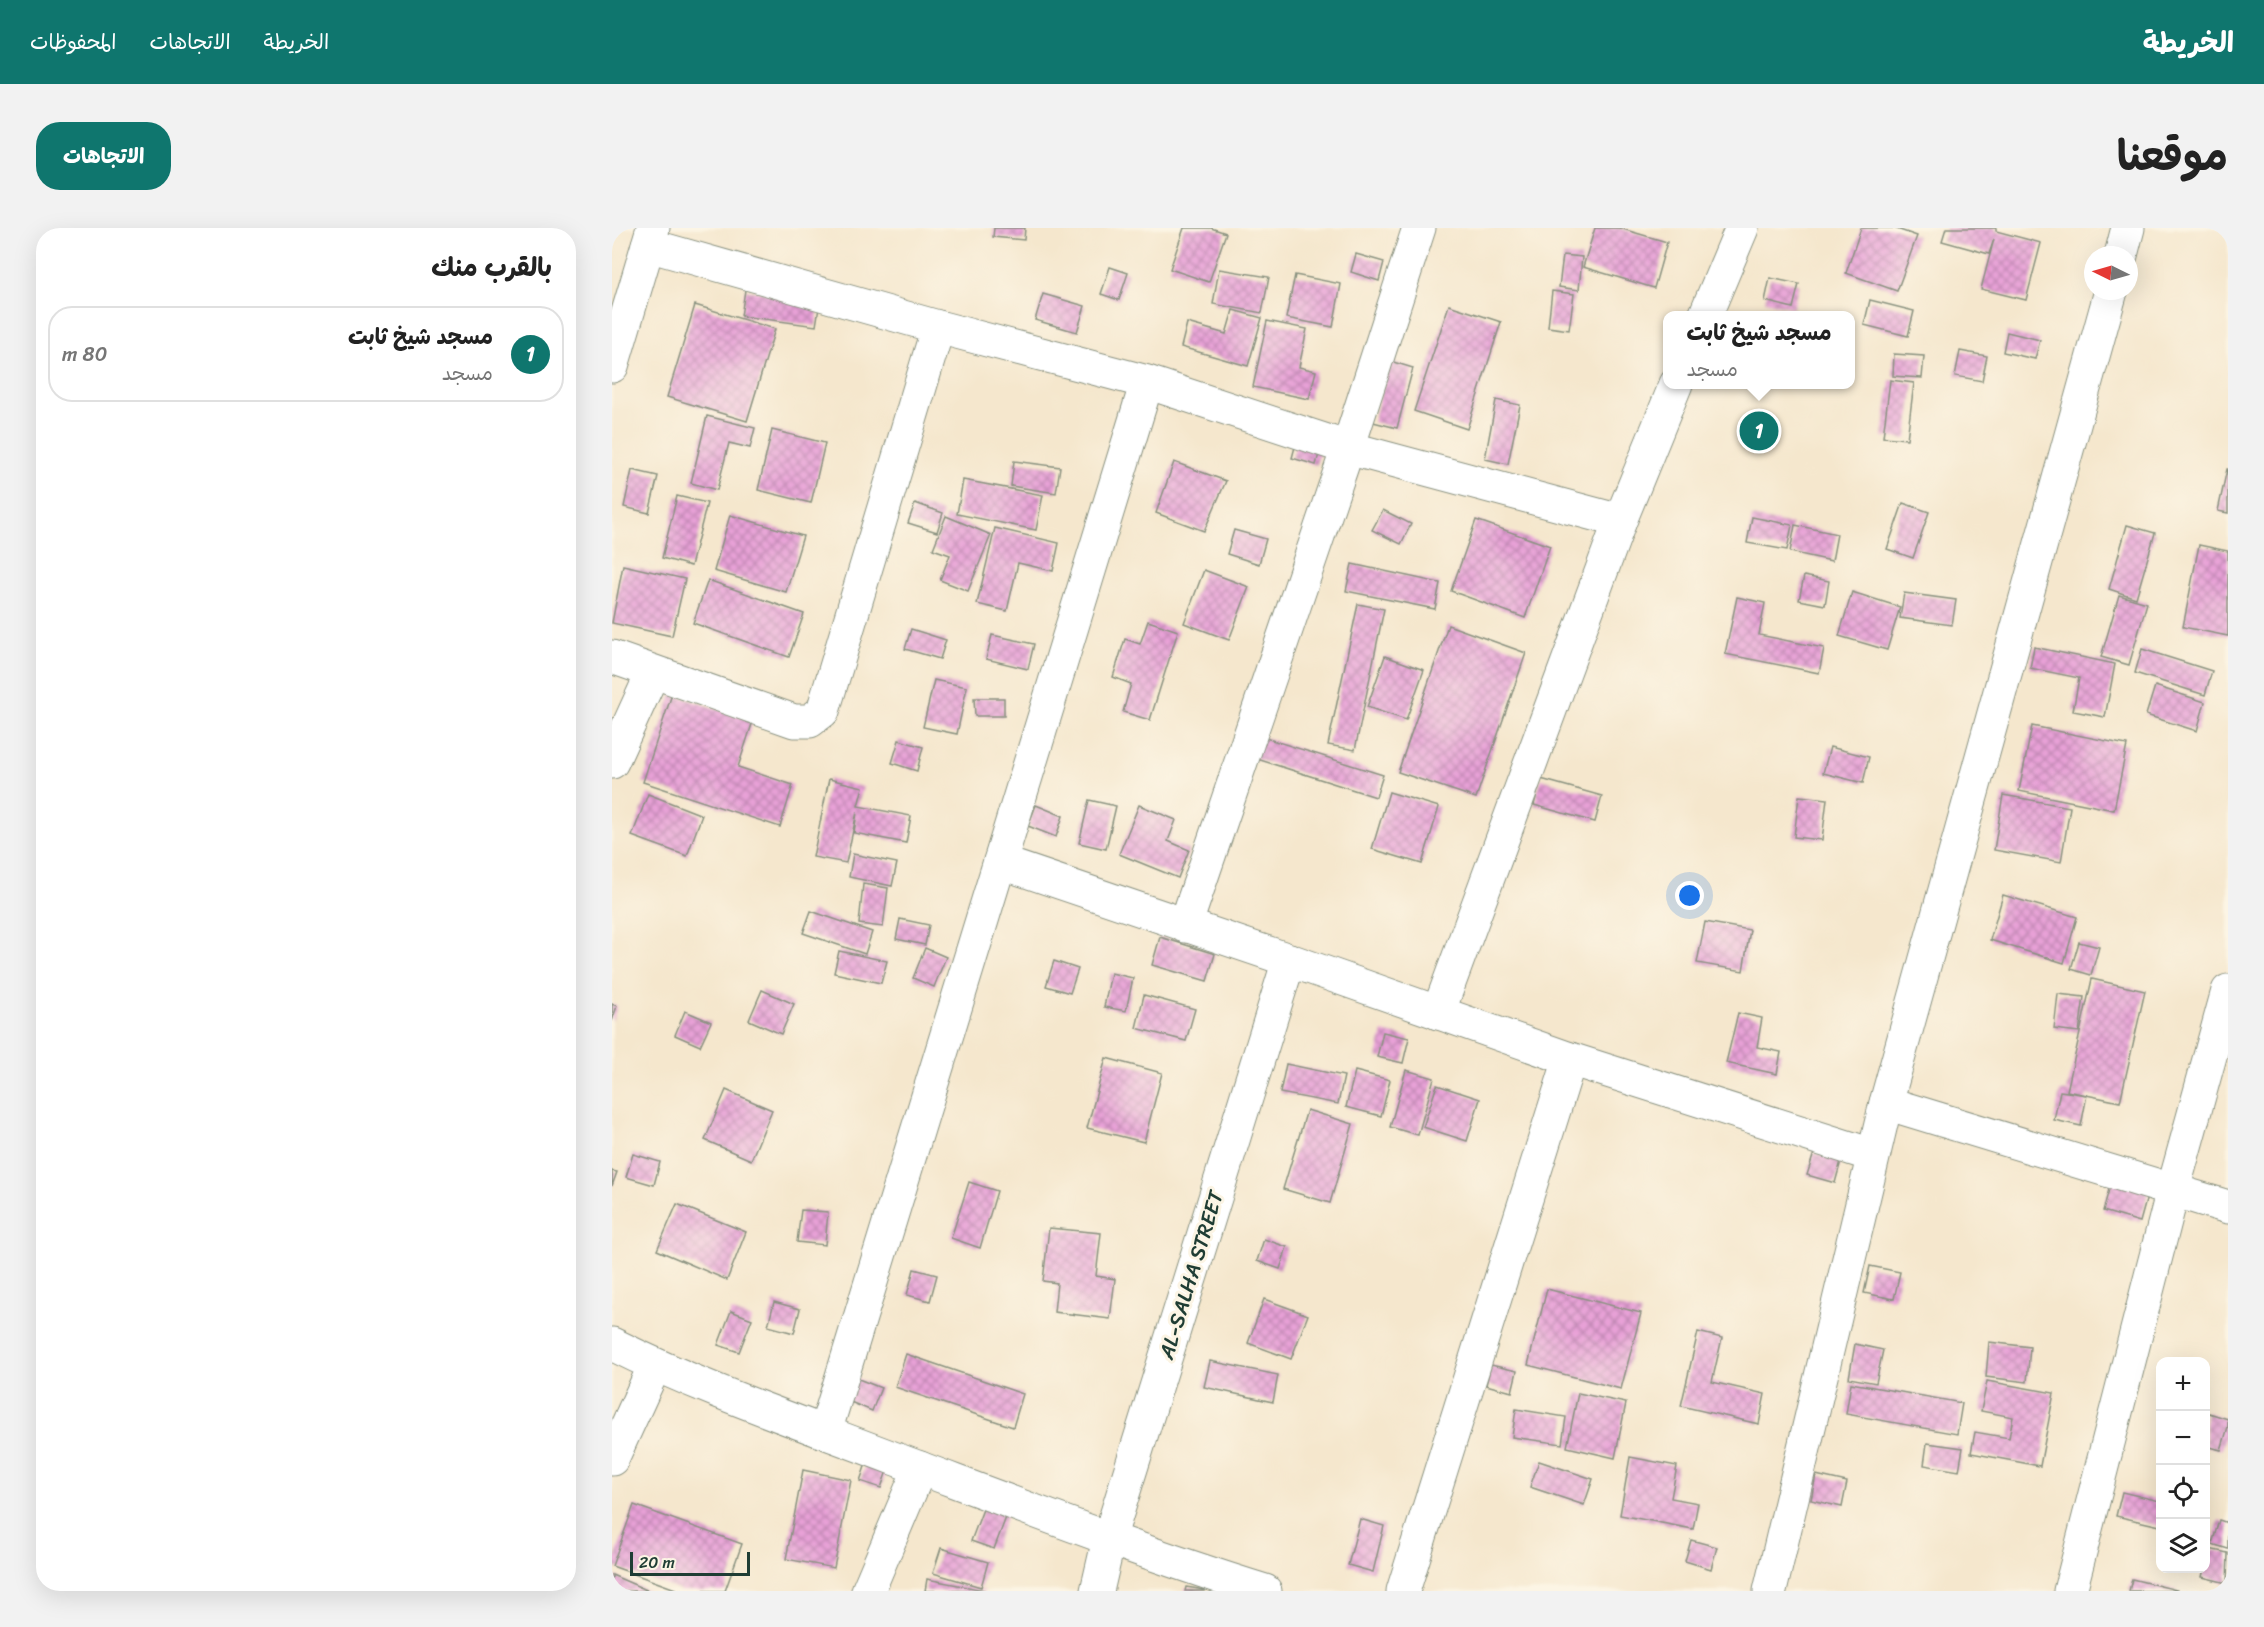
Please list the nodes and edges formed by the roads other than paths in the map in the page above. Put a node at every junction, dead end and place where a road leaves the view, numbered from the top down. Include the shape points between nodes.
1 (1419, 228) edge
2 (1743, 228) edge
3 (2128, 228) edge
4 (651, 237) edge
5 (2123, 246) edge
6 (2109, 300) edge
7 (1707, 311) edge
8 (938, 327) junction
9 (612, 366) edge
10 (1147, 382) junction
11 (1674, 389) edge
12 (1348, 448) junction
13 (1620, 521) junction
14 (612, 657) edge
15 (653, 672) junction
16 (612, 762) edge
17 (1000, 862) junction
18 (1185, 926) junction
19 (1289, 960) junction
20 (2228, 991) edge
21 (1438, 1013) junction
22 (1570, 1059) junction
23 (1886, 1103) junction
24 (1872, 1155) junction
25 (2173, 1190) junction
26 (2228, 1207) edge
27 (612, 1344) edge
28 (655, 1365) junction
29 (825, 1432) junction
30 (612, 1459) edge
31 (920, 1468) junction
32 (1109, 1539) junction
33 (868, 1591) edge
34 (1097, 1591) edge
35 (1265, 1591) edge
36 (1403, 1591) edge
37 (1770, 1591) edge
38 (2070, 1591) edge

1 - 12 street
2 - 7 street
3 - 5 street
4 - 8 street
4 - 9 street
6 - 23 street
8 - 10 street
8 - 15 street via 823,711 810,721 794,721
10 - 12 street
10 - 17 street
11 - 13 street
12 - 13 street
12 - 18 street
13 - 21 street
14 - 15 street
15 - 16 street
17 - 18 street
17 - 29 street
18 - 19 street
19 - 21 street
19 - 32 street, AL-SALHA STREET
20 - 25 street
21 - 22 street
22 - 24 street
22 - 36 street
23 - 24 street
23 - 25 street
24 - 37 street
25 - 26 street
25 - 38 street
27 - 28 street
28 - 29 street
28 - 30 street
29 - 31 street
31 - 32 street
31 - 33 street
32 - 34 street, AL-SALHA STREET
32 - 35 street

